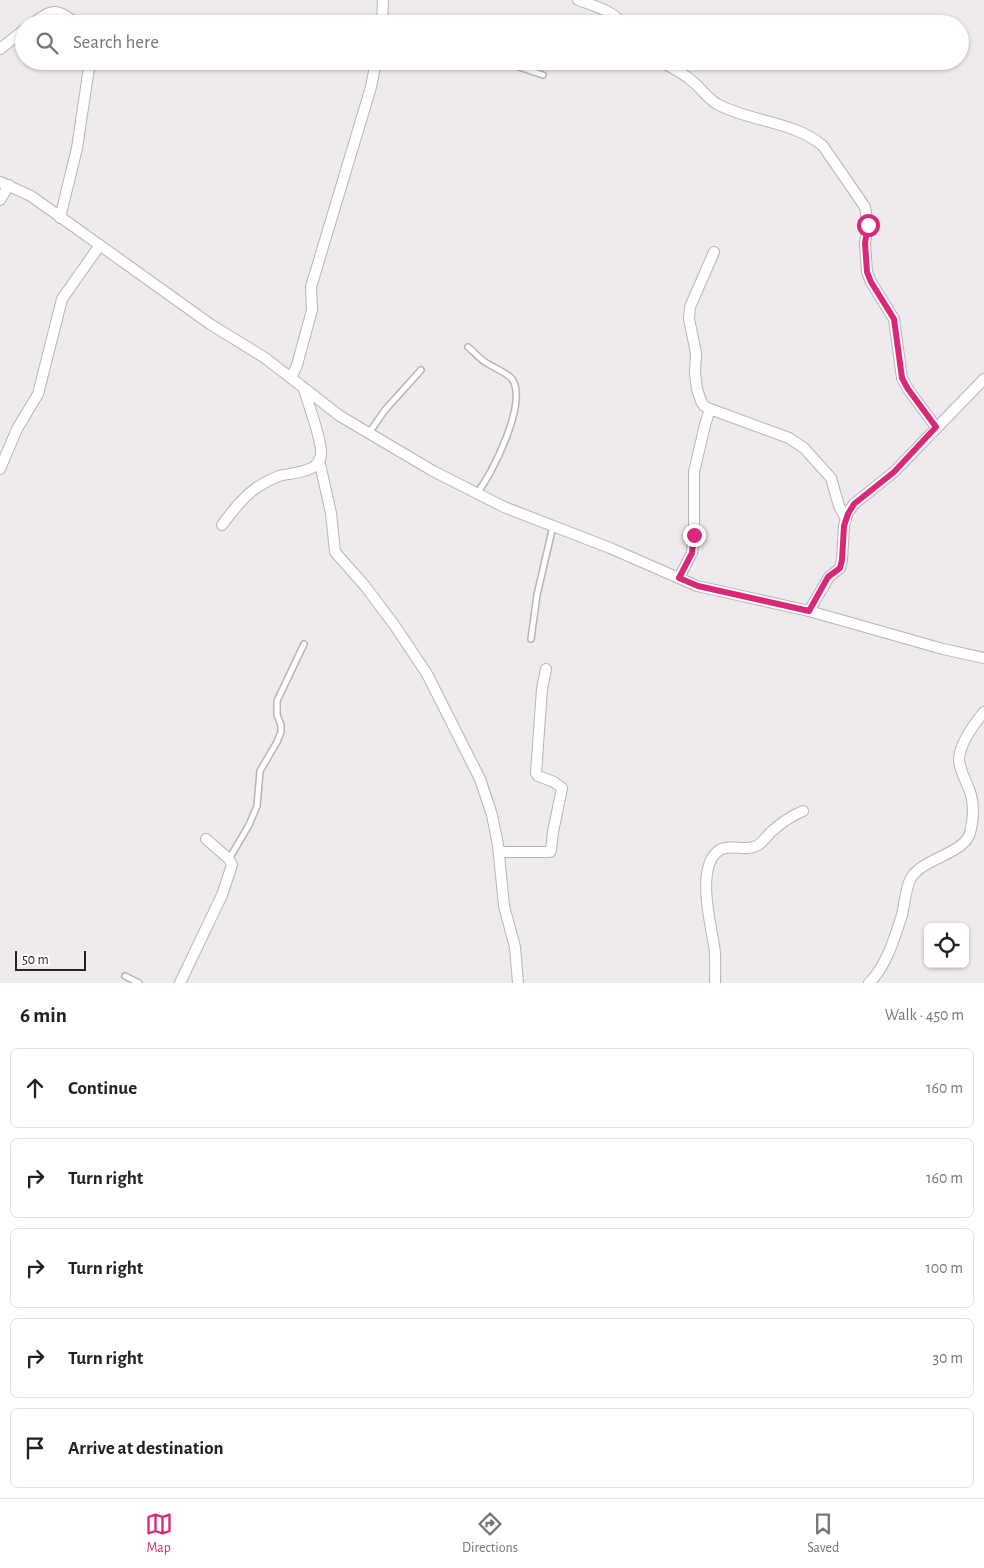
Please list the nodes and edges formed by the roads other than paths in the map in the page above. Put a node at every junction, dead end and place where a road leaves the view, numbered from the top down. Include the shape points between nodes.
1 (383, 0) edge
2 (578, 0) edge
3 (43, 15) edge
4 (65, 15) edge
5 (382, 15) edge
6 (615, 15) edge
7 (15, 37) edge
8 (0, 49) edge
9 (89, 70) edge
10 (374, 70) edge
11 (528, 70) edge
12 (676, 70) edge
13 (543, 75) dead end
14 (4, 184) edge
15 (0, 200) edge
16 (60, 218) junction
17 (100, 245) junction
18 (714, 252) dead end
19 (468, 347) dead end
20 (421, 370) dead end
21 (291, 378) junction
22 (984, 379) edge
23 (304, 389) junction
24 (710, 409) junction
25 (936, 427) junction
26 (369, 434) junction
27 (319, 460) junction
28 (0, 469) edge
29 (477, 493) junction
30 (846, 519) junction
31 (222, 525) dead end
32 (553, 526) junction
33 (679, 578) junction
34 (809, 611) junction
35 (530, 639) dead end
36 (304, 644) dead end
37 (984, 658) edge
38 (546, 669) dead end
39 (984, 712) edge
40 (803, 811) dead end
41 (206, 839) dead end
42 (499, 852) junction
43 (229, 859) junction
44 (125, 976) dead end
45 (139, 983) edge
46 (180, 983) edge
47 (518, 983) edge
48 (715, 983) edge
49 (869, 983) edge

1 - 5 street
2 - 6 street
3 - 4 street via 54,11
7 - 8 street
9 - 16 street via 77,148
10 - 21 street via 311,287 312,310
11 - 13 lane
12 - 25 street via 717,104 800,132 816,140 828,152 865,207 867,272 894,319 902,378
14 - 15 street
14 - 16 street via 30,196
16 - 17 street
17 - 21 street
17 - 28 street via 62,299 38,394 17,429
18 - 24 street via 690,308 697,389 704,406
19 - 29 lane via 483,361 510,376 515,385 516,399 501,453
20 - 26 lane via 385,410
21 - 23 street
22 - 25 street
23 - 26 street
23 - 27 street via 322,452
24 - 30 street via 789,438 804,448 831,478
24 - 33 street via 694,472 692,553
25 - 30 street via 894,472 854,504
26 - 29 street
27 - 31 street via 306,472 277,477 244,496
27 - 42 street via 331,513 335,552 375,599 427,674 480,779 492,814
29 - 32 street
30 - 34 street via 840,568 828,577
32 - 33 street
32 - 35 lane
33 - 34 street via 698,586
34 - 37 street
36 - 43 lane via 277,701 281,732 260,771 257,806
38 - 42 street via 536,773 562,788 551,850
39 - 49 street via 960,752 959,760 971,796 972,818 968,839 929,862 911,878 892,943 882,966
40 - 48 street via 784,821 757,845 722,849 710,862 707,898
41 - 43 street
42 - 47 street via 504,906 515,947
43 - 46 street via 232,865 222,895
44 - 45 lane

